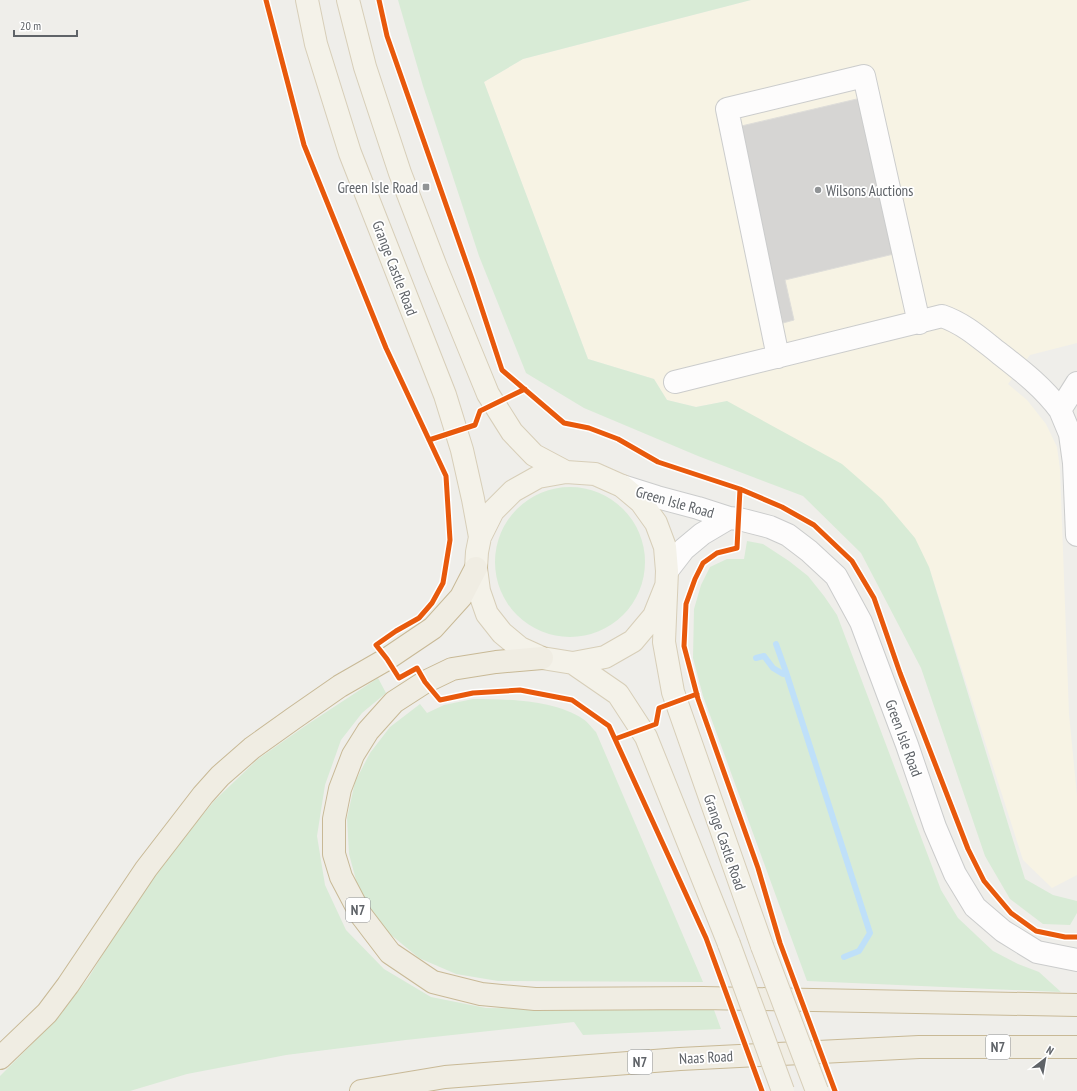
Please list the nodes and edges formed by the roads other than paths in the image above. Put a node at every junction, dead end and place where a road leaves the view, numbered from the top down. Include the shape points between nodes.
1 (308, 0) edge
2 (348, 0) edge
3 (918, 323) junction
4 (778, 358) junction
5 (675, 382) dead end
6 (1077, 383) edge
7 (1060, 410) junction
8 (566, 472) junction
9 (622, 486) junction
10 (729, 518) junction
11 (1077, 535) edge
12 (480, 537) junction
13 (476, 568) junction
14 (666, 579) junction
15 (542, 658) junction
16 (573, 663) junction
17 (1077, 960) edge
18 (1077, 1005) edge
19 (1077, 1047) edge
20 (0, 1058) edge
21 (361, 1091) edge
22 (783, 1091) edge
23 (817, 1091) edge

1 - 12 main road, Grange Castle Road via 316,44 350,153 445,395 462,450
2 - 8 main road, Grange Castle Road via 364,67 400,173 488,394 512,432 534,455
3 - 4 street
3 - 4 street via 864,76 735,107 727,109
3 - 7 street via 942,316 969,329 1036,383
4 - 5 street
6 - 7 street
7 - 11 street via 1070,434 1074,463
8 - 9 main road, Grange Castle Road via 595,474
8 - 12 main road, Grange Castle Road via 538,477 513,491 493,512
9 - 10 street, Green Isle Road
9 - 14 main road, Grange Castle Road via 642,502 656,523 665,546
10 - 14 street, Green Isle Road via 702,534 684,549
10 - 17 street, Green Isle Road via 770,527 788,535 836,576 861,622 949,861 975,906 1003,931 1037,952
12 - 13 main road, Grange Castle Road
13 - 15 main road, Grange Castle Road via 479,591 487,614 502,633 520,648
13 - 20 highway via 461,597 433,628 340,686 252,748 220,776 146,869 47,1013
14 - 16 main road, Grange Castle Road via 654,616 633,641 605,657
14 - 23 main road, Grange Castle Road, bridge via 664,642 673,692 762,946
15 - 16 main road, Grange Castle Road
15 - 18 highway, N7 via 452,669 425,682 394,702 368,731 353,755 340,789 334,818 334,854 341,877 361,915 390,953 433,982 481,994 535,999 703,998
16 - 22 main road, Grange Castle Road, bridge via 618,694 646,737 729,944
19 - 21 highway, Naas Road / N7 via 919,1046 680,1059 445,1077

